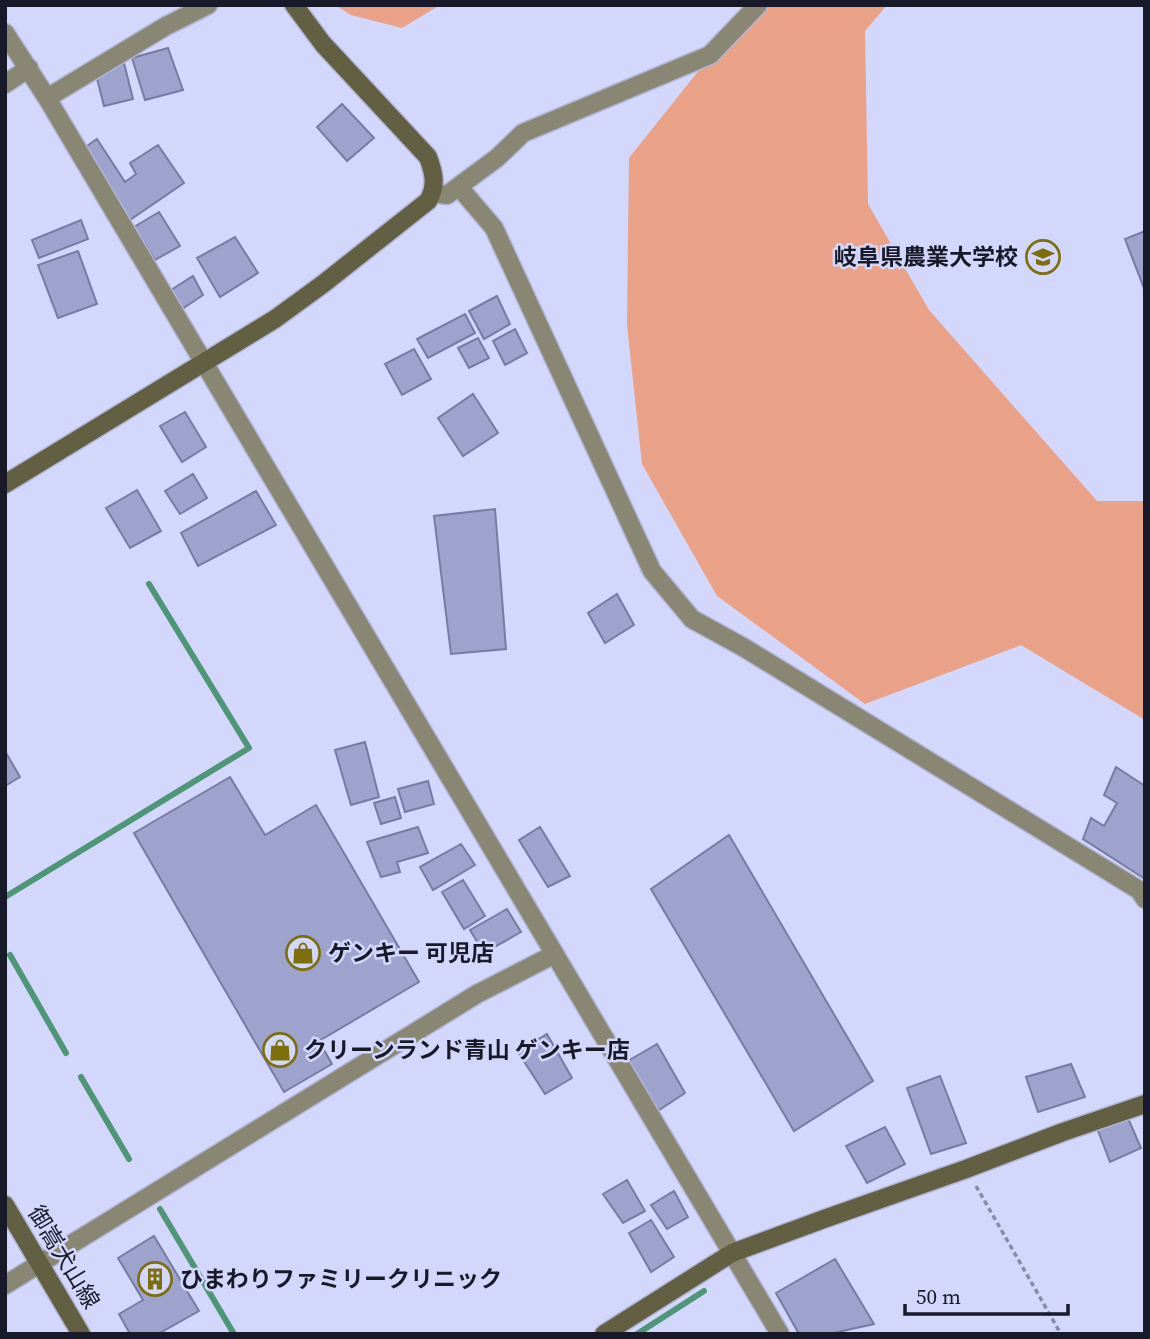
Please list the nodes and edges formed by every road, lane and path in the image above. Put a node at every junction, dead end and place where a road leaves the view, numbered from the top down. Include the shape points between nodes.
1 (208, 5) edge
2 (294, 5) edge
3 (758, 5) edge
4 (5, 33) edge
5 (29, 68) junction
6 (5, 84) edge
7 (47, 98) junction
8 (459, 187) junction
9 (433, 192) junction
10 (204, 362) junction
11 (5, 484) edge
12 (1145, 899) edge
13 (555, 954) junction
14 (1145, 1104) edge
15 (966, 1169) junction
16 (5, 1205) edge
17 (732, 1254) junction
18 (40, 1264) junction
19 (5, 1285) edge
20 (81, 1334) edge
21 (604, 1334) edge
22 (780, 1334) edge
23 (1061, 1334) edge

1 - 7 street
2 - 9 street via 323,44 428,157 434,173
3 - 8 street via 710,55 523,133
4 - 5 street
5 - 6 street
5 - 7 street
7 - 10 street
8 - 9 street via 447,195
8 - 12 street via 494,228 652,571 692,619 1139,890
9 - 10 street via 418,211 323,284
10 - 11 street
10 - 13 street
13 - 17 street
13 - 18 street via 477,994
14 - 15 street
15 - 17 street
15 - 23 path
16 - 18 street, 御嵩犬山線
17 - 21 street
17 - 22 street
18 - 19 street
18 - 20 street, 御嵩犬山線

